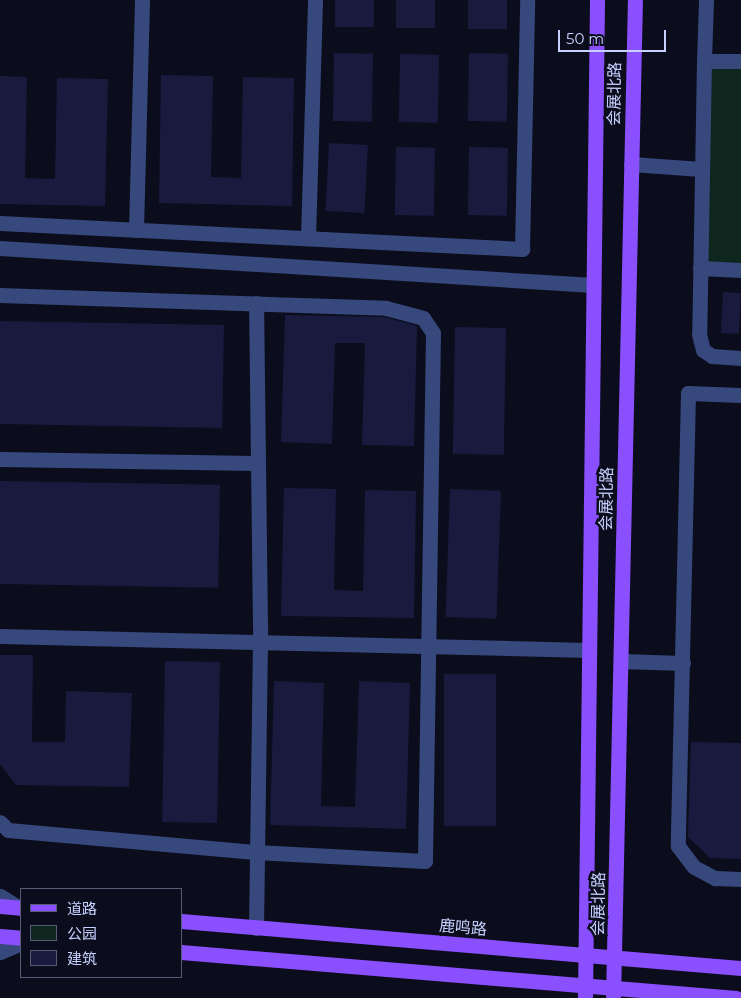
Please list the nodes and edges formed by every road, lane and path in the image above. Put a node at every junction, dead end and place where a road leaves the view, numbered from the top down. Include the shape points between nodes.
1 (142, 0) edge
2 (315, 0) edge
3 (527, 0) edge
4 (597, 0) edge
5 (635, 0) edge
6 (706, 0) edge
7 (704, 61) junction
8 (741, 61) edge
9 (631, 164) junction
10 (702, 168) junction
11 (0, 223) edge
12 (136, 230) junction
13 (308, 238) junction
14 (0, 248) edge
15 (700, 268) junction
16 (741, 270) edge
17 (593, 286) junction
18 (0, 295) edge
19 (256, 303) junction
20 (741, 358) edge
21 (741, 395) edge
22 (0, 459) edge
23 (258, 462) junction
24 (0, 636) edge
25 (259, 641) junction
26 (428, 644) junction
27 (588, 650) junction
28 (621, 660) junction
29 (683, 663) junction
30 (0, 822) edge
31 (255, 852) junction
32 (741, 879) edge
33 (0, 896) edge
34 (0, 906) edge
35 (20, 907) edge
36 (20, 908) edge
37 (182, 921) edge
38 (256, 928) junction
39 (0, 936) edge
40 (20, 938) edge
41 (20, 942) edge
42 (0, 952) edge
43 (182, 952) edge
44 (584, 955) junction
45 (615, 958) junction
46 (741, 968) edge
47 (585, 992) edge
48 (613, 993) edge
49 (736, 998) edge

1 - 12 street
2 - 13 street
3 - 13 street via 522,249
4 - 17 main road, 会展北路
5 - 9 main road, 会展北路
6 - 7 street
7 - 8 street
7 - 10 street
9 - 10 street
9 - 28 main road, 会展北路
10 - 15 street
11 - 12 street
12 - 13 street
14 - 17 street
15 - 16 street
15 - 20 street via 698,334 703,350 712,356
17 - 27 main road, 会展北路
18 - 19 street
19 - 23 street
19 - 26 street via 386,308 423,318 433,334
21 - 29 street via 688,393
22 - 23 street
23 - 25 street
24 - 25 street
25 - 26 street
25 - 31 street
26 - 27 street
26 - 31 street via 425,860
27 - 44 main road, 会展北路
28 - 29 street
28 - 45 main road, 会展北路
29 - 32 street via 678,846 694,867 715,878
30 - 31 street via 8,830
31 - 38 street
33 - 35 street
34 - 36 main road
37 - 38 main road, 鹿鸣路
38 - 44 main road, 鹿鸣路
39 - 40 main road
41 - 42 street
43 - 47 main road
44 - 45 main road, 鹿鸣路
44 - 47 main road, 会展北路
45 - 46 main road, 鹿鸣路
45 - 48 main road, 会展北路
47 - 48 main road
48 - 49 main road

